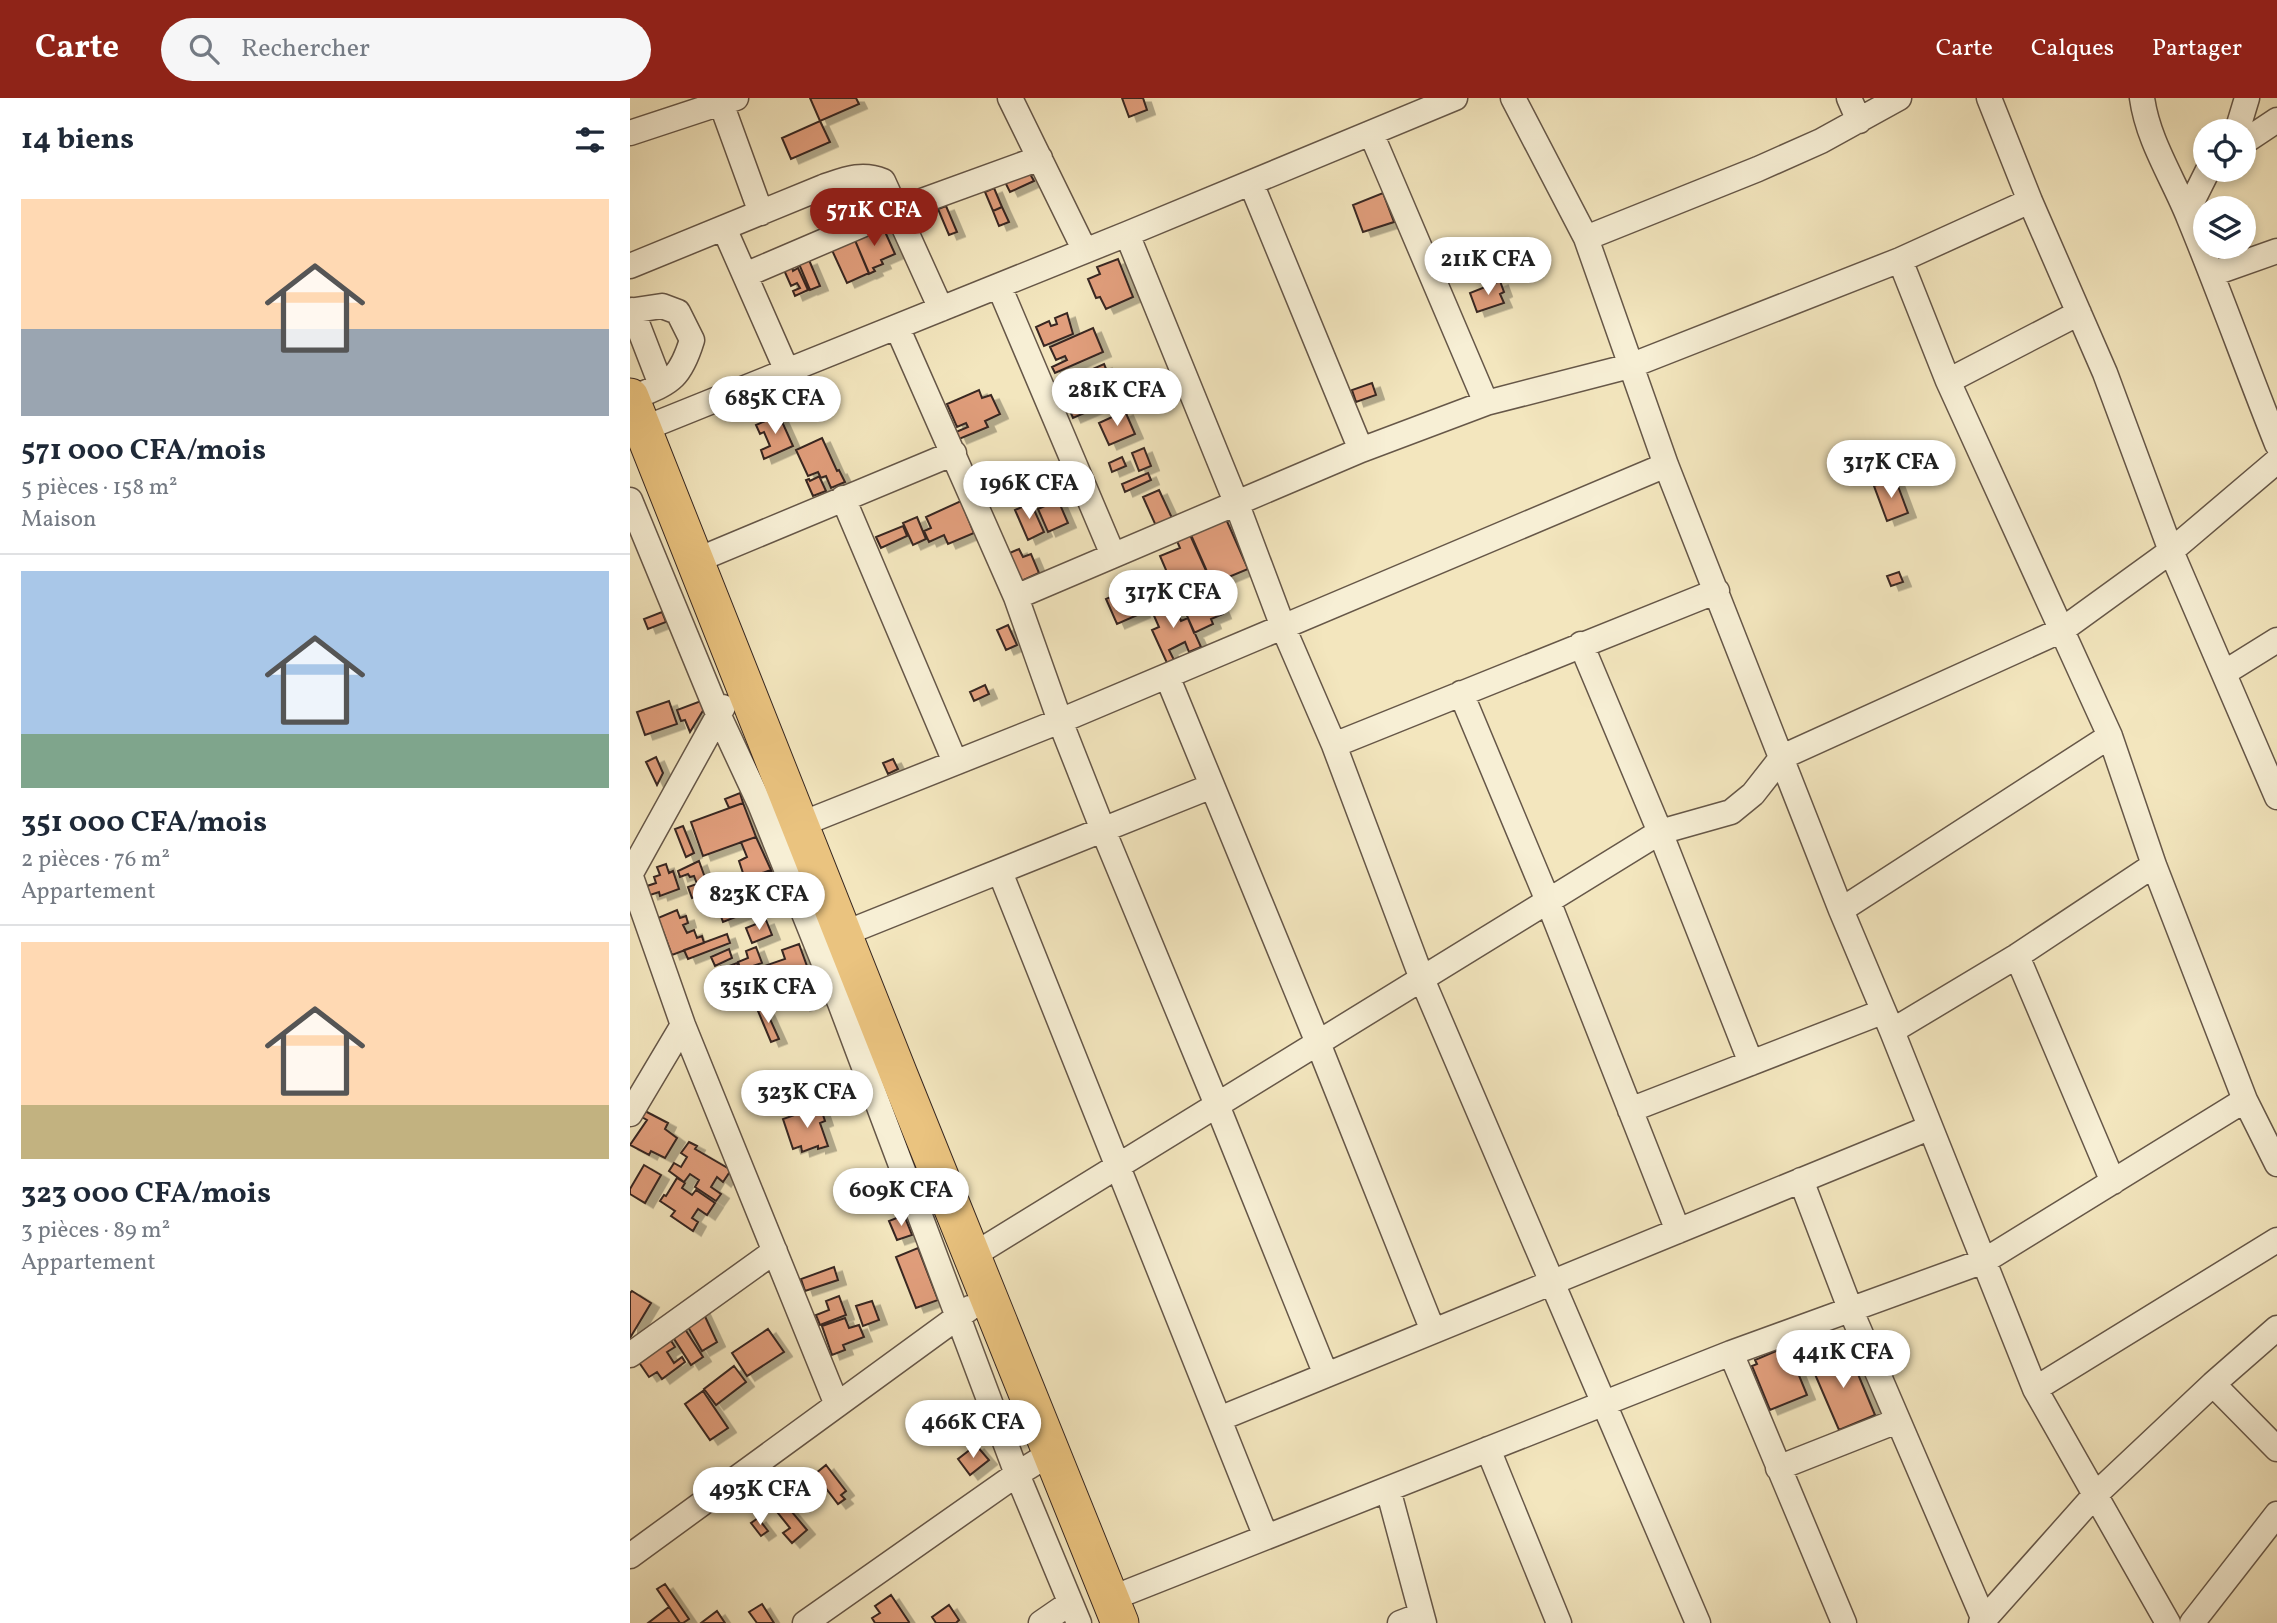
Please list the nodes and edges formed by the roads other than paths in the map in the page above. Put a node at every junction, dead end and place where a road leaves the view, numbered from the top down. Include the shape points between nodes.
1 (1010, 98) edge
2 (1455, 98) edge
3 (1513, 98) edge
4 (1849, 98) edge
5 (1899, 98) edge
6 (1989, 98) edge
7 (2142, 98) edge
8 (2246, 98) edge
9 (729, 100) edge
10 (2240, 119) edge
11 (2277, 120) edge
12 (1859, 121) junction
13 (630, 133) edge
14 (1371, 133) junction
15 (2256, 134) edge
16 (1040, 158) junction
17 (2202, 182) edge
18 (1251, 183) junction
19 (2030, 201) junction
20 (897, 210) junction
21 (2187, 212) junction
22 (761, 213) junction
23 (724, 228) junction
24 (1127, 234) junction
25 (1586, 238) junction
26 (1085, 251) junction
27 (2277, 251) edge
28 (1900, 260) junction
29 (630, 266) edge
30 (2212, 274) junction
31 (745, 275) junction
32 (999, 286) junction
33 (942, 309) junction
34 (631, 311) edge
35 (2079, 313) junction
36 (897, 327) junction
37 (1630, 366) junction
38 (787, 371) junction
39 (1948, 381) junction
40 (641, 403) edge
41 (1486, 403) junction
42 (2277, 444) edge
43 (1361, 450) junction
44 (954, 453) junction
45 (2277, 461) edge
46 (1666, 465) junction
47 (843, 498) junction
48 (1236, 502) junction
49 (632, 508) edge
50 (2171, 551) junction
51 (1113, 555) junction
52 (695, 561) junction
53 (1717, 591) junction
54 (1016, 597) junction
55 (1283, 627) junction
56 (2062, 630) junction
57 (2277, 640) edge
58 (1581, 645) junction
59 (739, 671) junction
60 (2224, 673) junction
61 (1167, 676) junction
62 (1461, 693) junction
63 (719, 716) junction
64 (1060, 721) junction
65 (2110, 736) junction
66 (1334, 745) junction
67 (1782, 757) junction
68 (955, 762) junction
69 (2274, 783) edge
70 (1212, 786) junction
71 (799, 825) junction
72 (1103, 830) junction
73 (1660, 832) junction
74 (2154, 865) junction
75 (1000, 872) junction
76 (630, 875) edge
77 (1548, 901) junction
78 (1841, 910) junction
79 (842, 934) junction
80 (2017, 956) junction
81 (1422, 979) junction
82 (1887, 1022) junction
83 (683, 1025) junction
84 (1318, 1043) junction
85 (1751, 1063) junction
86 (2245, 1100) junction
87 (1217, 1105) junction
88 (1630, 1110) junction
89 (630, 1114) edge
90 (1929, 1128) junction
91 (2277, 1164) edge
92 (1119, 1165) junction
93 (1801, 1180) junction
94 (2113, 1182) junction
95 (1678, 1231) junction
96 (2277, 1240) edge
97 (775, 1251) junction
98 (972, 1256) junction
99 (1984, 1261) junction
100 (1553, 1282) junction
101 (988, 1295) junction
102 (1851, 1311) junction
103 (957, 1317) junction
104 (2277, 1328) edge
105 (1433, 1331) junction
106 (1731, 1353) junction
107 (630, 1355) edge
108 (1326, 1375) junction
109 (2213, 1384) junction
110 (2035, 1390) junction
111 (1605, 1403) junction
112 (837, 1405) junction
113 (1219, 1419) junction
114 (1897, 1421) junction
115 (1488, 1449) junction
116 (2277, 1449) edge
117 (1051, 1453) junction
118 (1778, 1468) junction
119 (1017, 1474) junction
120 (1388, 1489) junction
121 (2094, 1496) junction
122 (2277, 1514) edge
123 (1266, 1537) junction
124 (630, 1556) edge
125 (1115, 1611) edge
126 (1075, 1613) edge
127 (1415, 1620) edge
128 (1983, 1622) edge
129 (805, 1623) edge
130 (1041, 1623) edge
131 (1559, 1623) edge
132 (1698, 1623) edge
133 (1844, 1623) edge
134 (2168, 1623) edge
135 (2192, 1623) edge

1 - 16 street
2 - 14 street
3 - 25 street
4 - 12 street
5 - 12 street
6 - 19 street
7 - 21 street via 2155,144
8 - 10 street
9 - 13 street
9 - 22 street
11 - 15 street
12 - 25 street via 1758,169
14 - 18 street
14 - 41 street
16 - 20 street
16 - 26 street
17 - 21 street
18 - 24 street
18 - 43 street
19 - 28 street
19 - 35 street
20 - 22 street via 883,181 870,176 823,187
20 - 31 street
20 - 33 street
21 - 30 street
22 - 23 street
23 - 29 street
23 - 31 street
24 - 26 street
24 - 48 street
25 - 37 street
26 - 32 street
27 - 30 street
28 - 37 street
28 - 39 street
30 - 42 street
31 - 38 street
32 - 33 street
32 - 51 street
33 - 36 street
34 - 40 street
34 - 40 street via 662,306 678,312 692,340 678,373
35 - 39 street
35 - 50 street
36 - 38 street
36 - 44 street
37 - 41 street
37 - 46 street
38 - 40 street
39 - 56 street
40 - 52 highway
41 - 43 street
43 - 48 street
44 - 47 street
44 - 54 street
45 - 50 street
46 - 53 street
46 - 55 street
47 - 52 street
47 - 68 street
48 - 51 street
48 - 55 street
49 - 63 street
50 - 56 street
50 - 60 street
51 - 54 street
52 - 59 highway
53 - 58 street
53 - 67 street
54 - 64 street
55 - 61 street
55 - 66 street
56 - 65 street
56 - 67 street
57 - 60 street
58 - 62 street
58 - 73 street
59 - 63 street
59 - 71 highway
60 - 69 street
61 - 64 street
61 - 70 street
62 - 66 street
62 - 77 street
63 - 76 street
63 - 103 street via 760,804 840,1003
64 - 68 street
64 - 72 street
65 - 74 street
65 - 78 street
66 - 81 street
67 - 73 street via 1753,794 1731,812
67 - 78 street
68 - 71 street
70 - 72 street
70 - 84 street
71 - 79 highway
72 - 75 street
72 - 87 street
73 - 77 street
73 - 85 street
74 - 80 street
74 - 86 street
75 - 79 street
75 - 92 street
76 - 83 street
77 - 81 street
77 - 88 street
78 - 82 street
79 - 98 highway
80 - 82 street
80 - 94 street
81 - 84 street
81 - 100 street
82 - 85 street
82 - 90 street
83 - 89 street
83 - 97 street
84 - 87 street
84 - 105 street
85 - 88 street
86 - 91 street
86 - 94 street
87 - 92 street
87 - 108 street
88 - 95 street
90 - 93 street
90 - 99 street
92 - 98 street
92 - 113 street
93 - 95 street
93 - 102 street
94 - 99 street
95 - 100 street
96 - 110 street
97 - 107 street
97 - 112 street
98 - 101 highway
99 - 102 street
99 - 110 street
100 - 105 street
100 - 111 street
101 - 103 street
101 - 117 highway
102 - 106 street
102 - 114 street
103 - 112 street
103 - 119 street
104 - 109 street
105 - 108 street
106 - 111 street
106 - 118 street
108 - 113 street
109 - 116 street
109 - 121 street
110 - 121 street
111 - 115 street
111 - 132 street
112 - 124 street
113 - 123 street
114 - 118 street
114 - 128 street
115 - 120 street
115 - 131 street
117 - 119 street
117 - 125 highway
118 - 133 street
119 - 126 street
119 - 129 street
120 - 123 street
120 - 127 street
121 - 128 street
121 - 134 street
122 - 135 street
123 - 125 street
126 - 130 street

